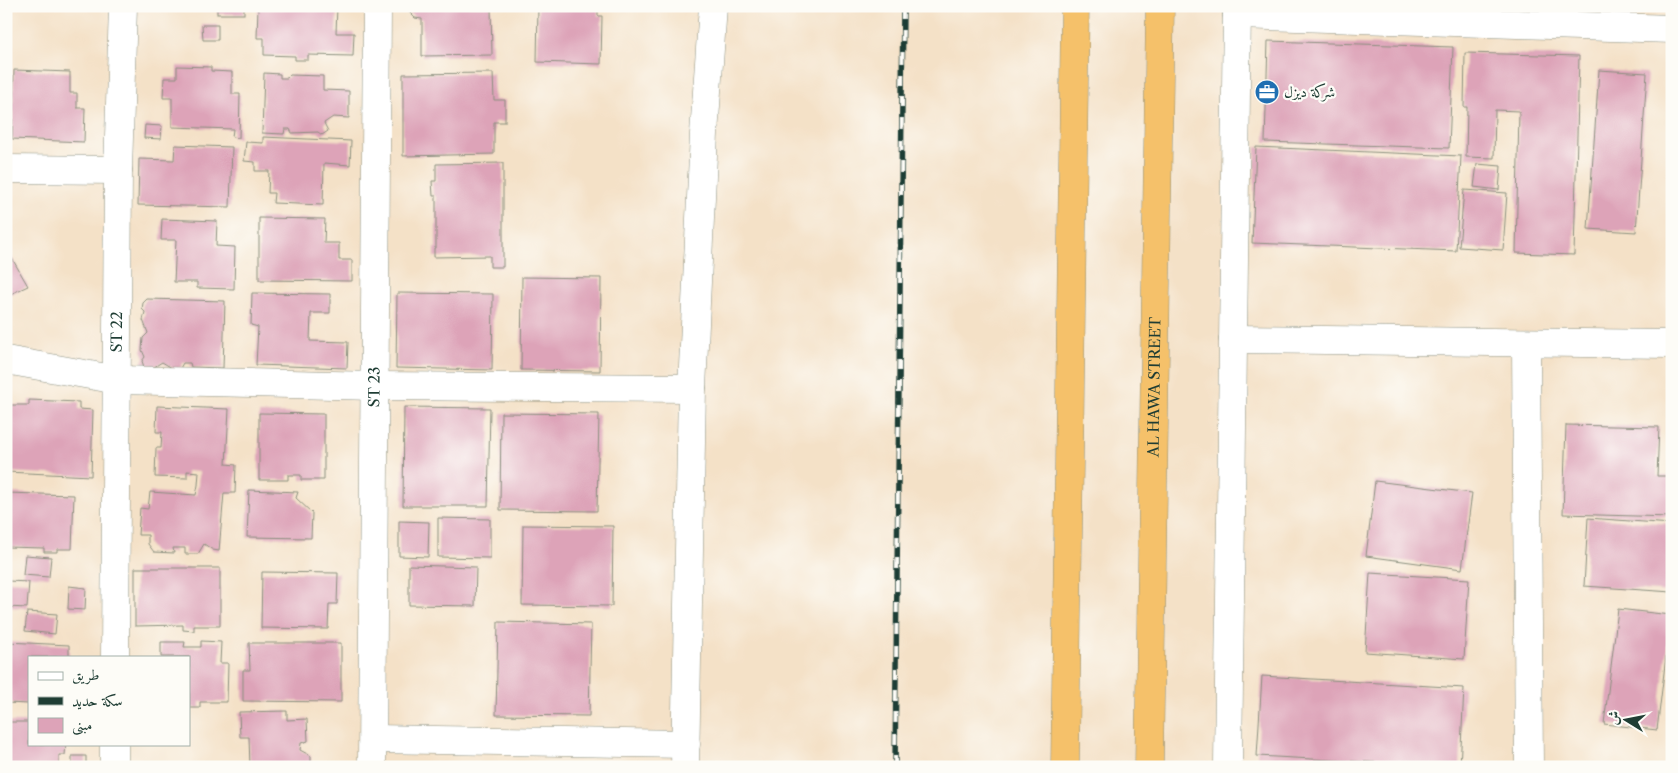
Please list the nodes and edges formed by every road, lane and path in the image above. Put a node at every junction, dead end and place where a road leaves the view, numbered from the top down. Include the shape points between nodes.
1 (124, 6) edge
2 (377, 6) edge
3 (713, 6) edge
4 (1075, 6) edge
5 (1160, 6) edge
6 (1237, 10) edge
7 (1558, 16) edge
8 (1672, 29) edge
9 (6, 169) edge
10 (118, 170) junction
11 (1233, 339) junction
12 (1526, 344) junction
13 (1672, 344) edge
14 (6, 360) edge
15 (118, 380) junction
16 (375, 386) junction
17 (692, 388) junction
18 (115, 656) edge
19 (372, 740) junction
20 (114, 746) edge
21 (685, 756) edge
22 (114, 767) edge
23 (372, 767) edge
24 (1065, 767) edge
25 (1149, 767) edge
26 (1228, 767) edge
27 (1529, 767) edge

1 - 10 street, ST 22
2 - 16 street, ST 23
3 - 17 street
4 - 24 highway
5 - 25 highway, AL HAWA STREET
6 - 7 street
6 - 11 street
7 - 8 street
9 - 10 street
10 - 15 street, ST 22
11 - 12 street
11 - 26 street
12 - 13 street
12 - 27 street
14 - 15 street
15 - 16 street
15 - 18 street, ST 22
16 - 17 street
16 - 19 street, ST 23
17 - 21 street
19 - 21 street
19 - 23 street, ST 23
20 - 22 street

